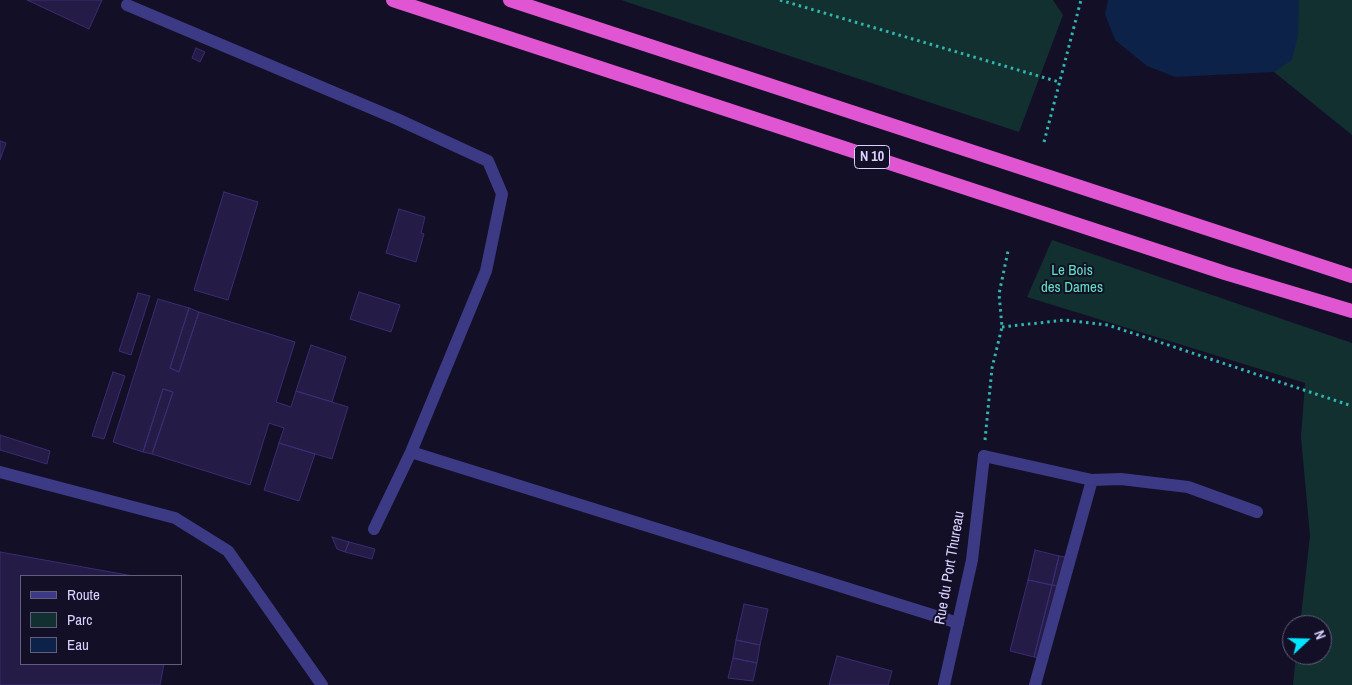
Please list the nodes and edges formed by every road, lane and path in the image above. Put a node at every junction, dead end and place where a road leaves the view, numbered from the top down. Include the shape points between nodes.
1 (393, 0) edge
2 (510, 0) edge
3 (780, 0) edge
4 (1081, 0) edge
5 (127, 5) dead end
6 (1059, 82) junction
7 (1044, 142) dead end
8 (1008, 251) dead end
9 (1225, 274) junction
10 (1352, 276) edge
11 (1352, 311) edge
12 (1352, 321) edge
13 (1002, 327) junction
14 (1352, 406) edge
15 (411, 452) junction
16 (984, 456) junction
17 (0, 472) edge
18 (1092, 480) junction
19 (1257, 512) dead end
20 (374, 529) dead end
21 (958, 623) junction
22 (322, 685) edge
23 (944, 685) edge
24 (1035, 685) edge

1 - 9 highway, N 10
2 - 10 highway, N 10
3 - 6 path
4 - 6 path
5 - 15 street via 488,161 502,194 486,271
6 - 7 path
8 - 13 path via 998,294
9 - 11 highway, N 10
9 - 12 highway
13 - 14 path via 1065,320 1108,325
13 - 16 path via 992,368
15 - 20 street
15 - 21 street
16 - 18 street
16 - 21 street, Rue du Port Thureau via 972,560
17 - 22 street via 175,518 228,551
18 - 19 street via 1121,479 1188,487
18 - 24 street
21 - 23 street, Rue du Port Thureau

